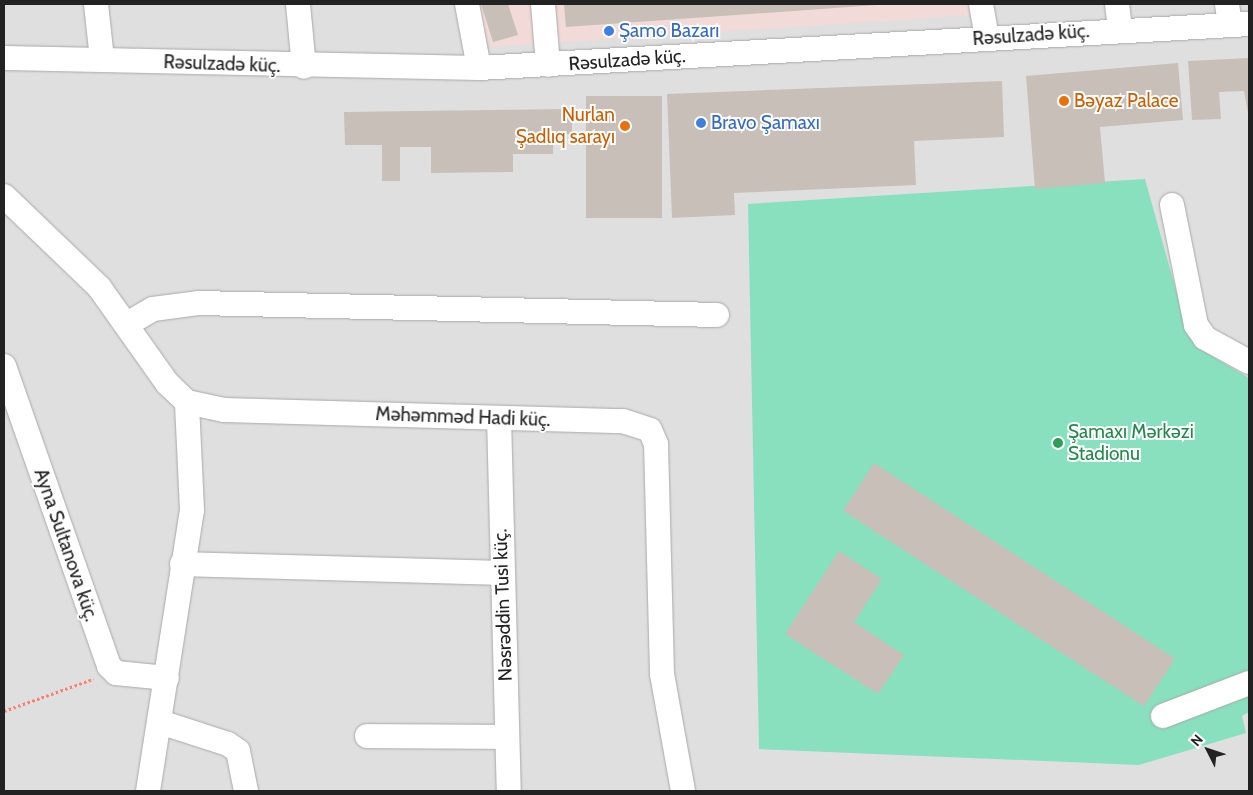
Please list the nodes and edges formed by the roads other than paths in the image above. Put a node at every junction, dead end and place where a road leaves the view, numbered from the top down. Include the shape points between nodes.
1 (96, 4) edge
2 (298, 4) edge
3 (467, 4) edge
4 (543, 4) edge
5 (982, 4) edge
6 (1117, 4) edge
7 (1236, 18) edge
8 (1120, 29) junction
9 (987, 38) junction
10 (4, 58) edge
11 (102, 59) junction
12 (548, 65) junction
13 (304, 67) junction
14 (479, 68) junction
15 (4, 196) edge
16 (1172, 205) dead end
17 (717, 315) dead end
18 (127, 324) junction
19 (1249, 362) edge
20 (4, 366) edge
21 (187, 402) junction
22 (499, 418) junction
23 (182, 564) junction
24 (501, 572) junction
25 (167, 678) junction
26 (1249, 683) edge
27 (1163, 716) dead end
28 (160, 722) junction
29 (366, 736) dead end
30 (508, 736) junction
31 (148, 791) edge
32 (246, 791) edge
33 (509, 791) edge
34 (683, 791) edge

1 - 11 street
2 - 13 street
3 - 14 street
4 - 12 street
5 - 9 street
6 - 8 street
7 - 8 street, Rəsulzadə küç.
8 - 9 street, Rəsulzadə küç.
9 - 12 street, Rəsulzadə küç.
10 - 11 street, Rəsulzadə küç.
11 - 13 street, Rəsulzadə küç.
12 - 14 street, Rəsulzadə küç.
13 - 14 street, Rəsulzadə küç.
15 - 18 street, Məhəmməd Hadi küç. via 99,287
16 - 19 street via 1196,325 1206,338
17 - 18 street via 198,303 153,310
18 - 21 street, Məhəmməd Hadi küç. via 167,384
20 - 25 street, Ayna Sultanova küç. via 109,666 116,673
21 - 22 street, Məhəmməd Hadi küç. via 224,410
21 - 23 street via 192,510
22 - 24 street, Nəsrəddin Tusi küç.
22 - 34 street, Məhəmməd Hadi küç. via 622,421 650,430 656,444 662,674
23 - 24 street
23 - 25 street
24 - 30 street, Nəsrəddin Tusi küç.
25 - 28 street
26 - 27 street
28 - 31 street
28 - 32 street via 228,744 238,751
29 - 30 street
30 - 33 street, Nəsrəddin Tusi küç.

